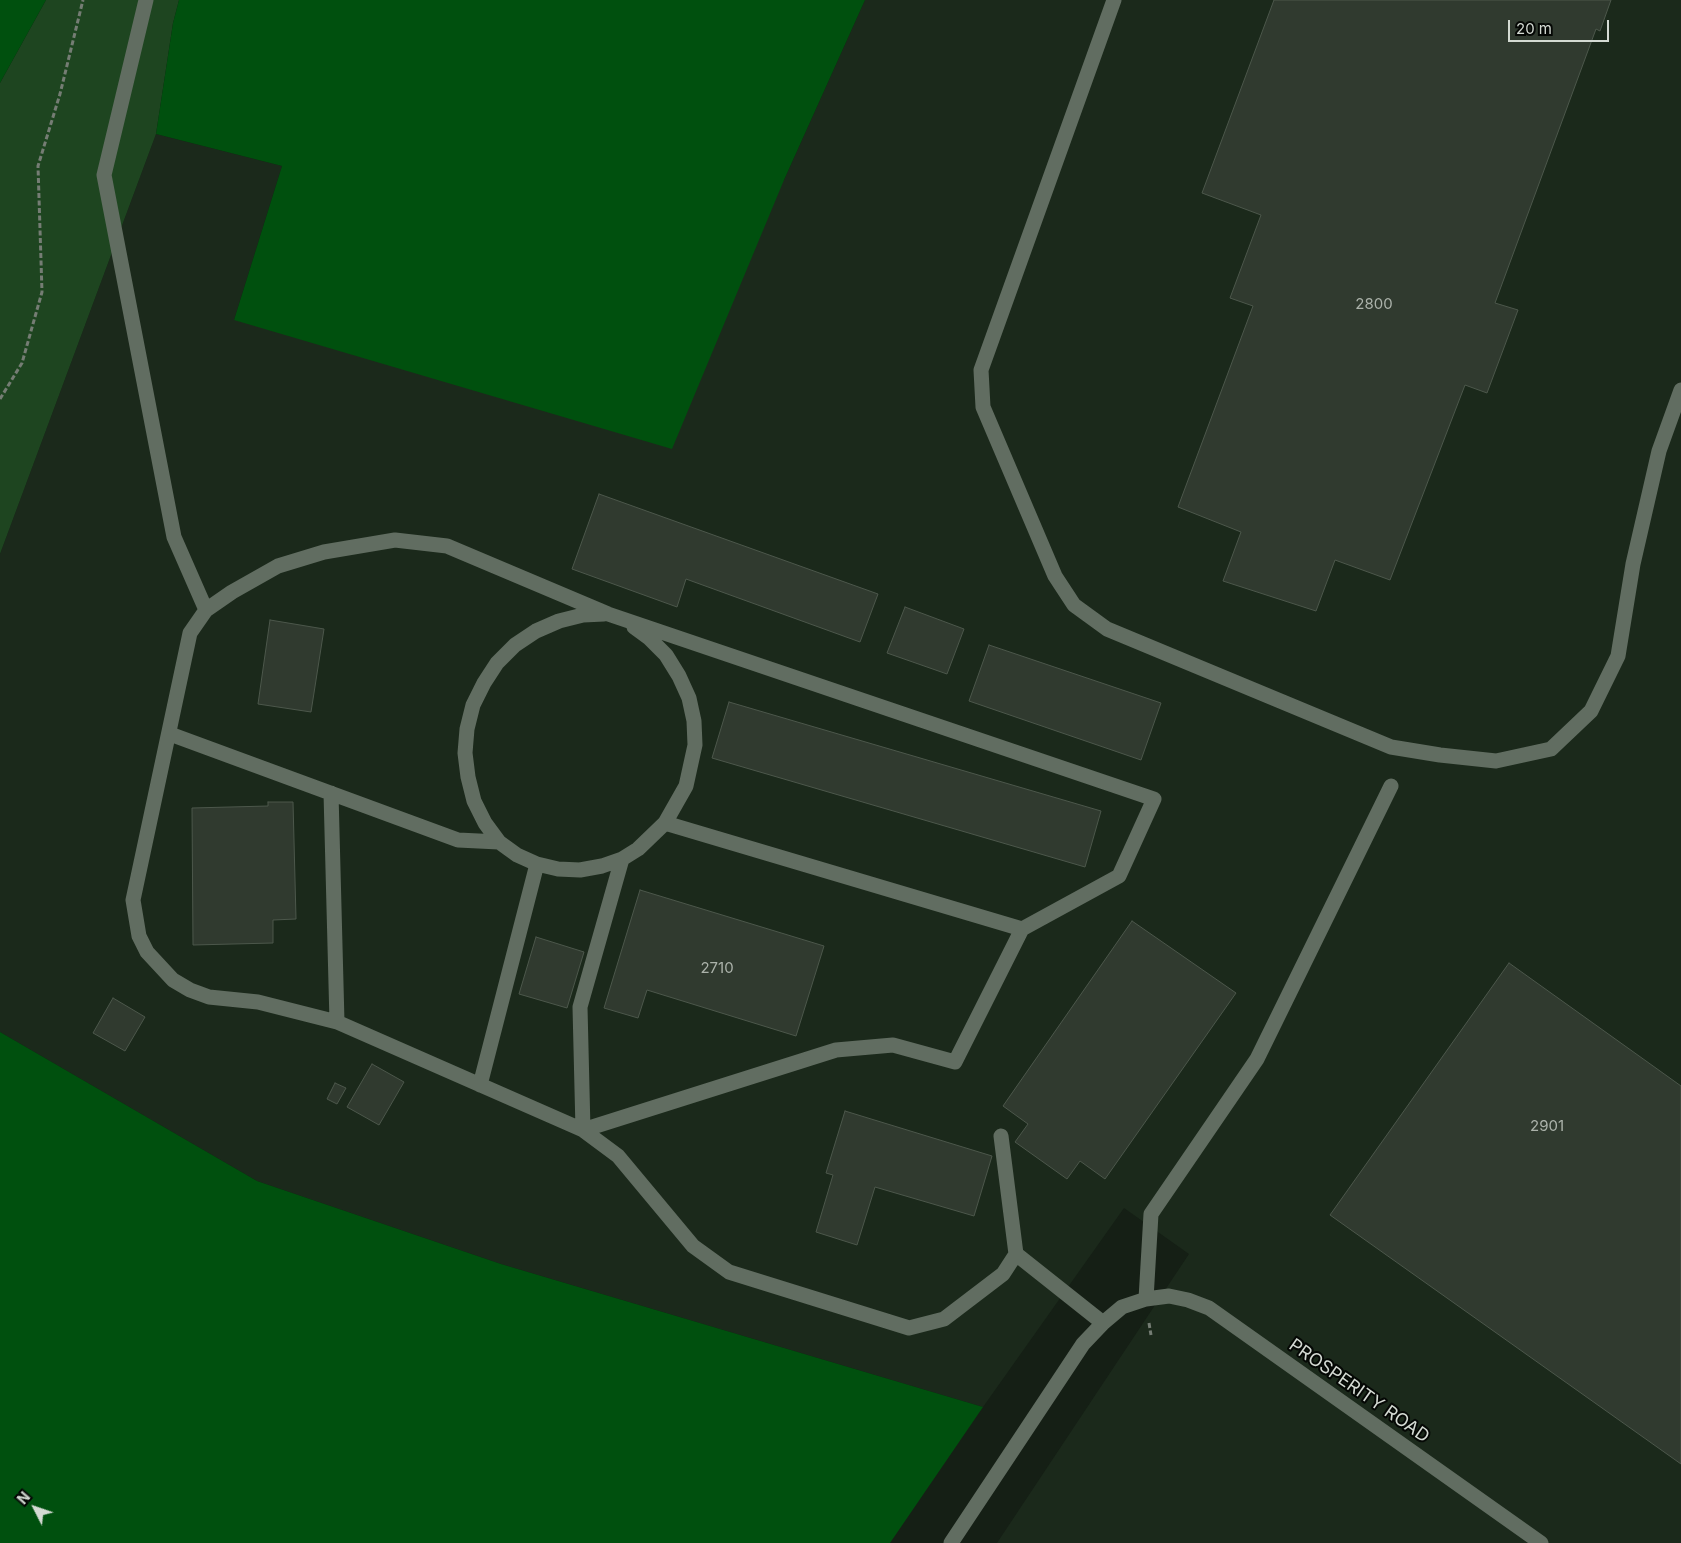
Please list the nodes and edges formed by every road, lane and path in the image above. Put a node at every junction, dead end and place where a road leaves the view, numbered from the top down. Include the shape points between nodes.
1 (83, 0) edge
2 (146, 0) edge
3 (1114, 0) edge
4 (1681, 390) edge
5 (0, 400) edge
6 (206, 610) junction
7 (608, 614) junction
8 (170, 734) junction
9 (1391, 786) dead end
10 (331, 793) junction
11 (665, 822) junction
12 (499, 842) junction
13 (622, 859) junction
14 (537, 864) junction
15 (1022, 928) junction
16 (337, 1022) junction
17 (480, 1085) junction
18 (584, 1130) junction
19 (1001, 1136) dead end
20 (1016, 1254) junction
21 (1146, 1299) junction
22 (1103, 1323) junction
23 (951, 1543) edge
24 (1540, 1543) edge

1 - 5 path via 38,166 42,292 22,363
2 - 6 street via 104,175 174,537
3 - 4 street via 981,370 983,407 1055,576 1074,605 1107,629 1391,747 1496,761 1551,749 1592,711 1618,656 1633,564 1659,451
6 - 7 street via 278,566 324,552 395,540 447,546
6 - 8 street via 190,632
7 - 11 street via 649,638 666,656 689,698 694,721 692,766 680,799
7 - 12 street via 583,615 536,631 497,663 473,705 465,753 468,777 474,801
7 - 15 street via 1154,799 1118,876
8 - 10 street
8 - 16 street via 133,900 139,936 147,952 173,980 190,990 209,996 258,1002
9 - 21 street via 1257,1059 1151,1214
10 - 12 street via 458,840
10 - 16 street
11 - 13 street via 638,850
11 - 15 street
12 - 14 street
13 - 14 street via 580,870
13 - 18 street via 580,1008
14 - 17 street
15 - 18 street via 955,1062 893,1045 836,1050
16 - 17 street
17 - 18 street
18 - 20 street via 618,1156 692,1246 729,1272 909,1328 944,1319 1003,1274
19 - 20 street
20 - 22 street
21 - 22 street, PROSPERITY ROAD via 1122,1307
21 - 24 street, PROSPERITY ROAD via 1169,1296 1209,1308
22 - 23 street, PROSPERITY ROAD via 1083,1344

